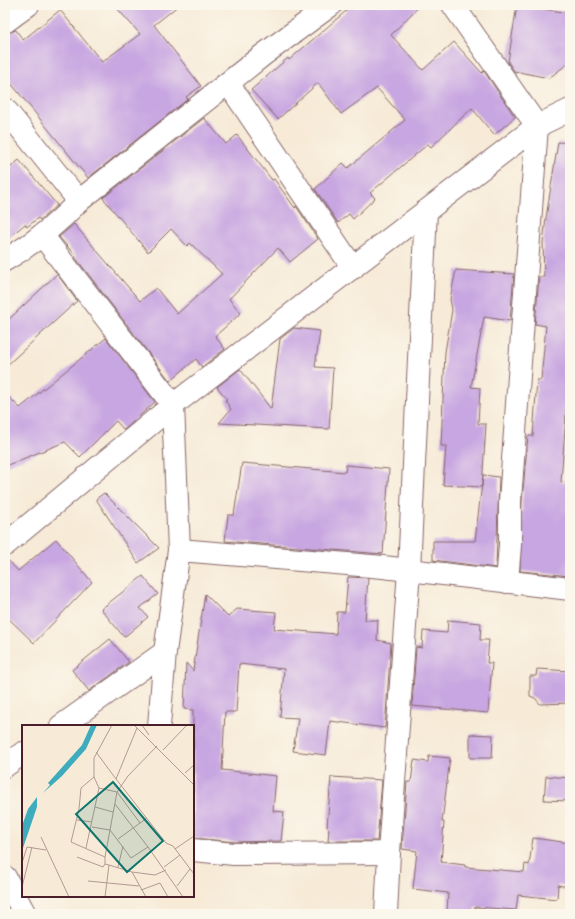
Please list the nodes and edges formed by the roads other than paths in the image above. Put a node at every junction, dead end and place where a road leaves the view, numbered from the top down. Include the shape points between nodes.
1 (28, 5) edge
2 (331, 5) edge
3 (453, 5) edge
4 (5, 22) edge
5 (228, 84) junction
6 (5, 109) edge
7 (570, 110) edge
8 (537, 126) junction
9 (79, 201) junction
10 (426, 211) junction
11 (42, 235) junction
12 (5, 260) edge
13 (353, 268) junction
14 (173, 405) junction
15 (5, 545) edge
16 (179, 550) junction
17 (408, 570) junction
18 (507, 582) junction
19 (570, 589) edge
20 (165, 652) junction
21 (62, 725) edge
22 (159, 725) edge
23 (22, 754) edge
24 (5, 766) edge
25 (194, 850) edge
26 (389, 853) junction
27 (5, 877) edge
28 (25, 914) edge
29 (386, 914) edge

1 - 4 street
2 - 5 street
3 - 8 street
5 - 9 street
5 - 13 street
6 - 9 street
7 - 8 street
8 - 10 street
8 - 18 street via 510,501
9 - 11 street
10 - 13 street
10 - 17 street
11 - 12 street
11 - 14 street
13 - 14 street
14 - 15 street
14 - 16 street
16 - 17 street
16 - 20 street
17 - 18 street
17 - 26 street
18 - 19 street
20 - 21 street
20 - 22 street
23 - 24 street
25 - 26 street via 234,854
26 - 29 street
27 - 28 street

